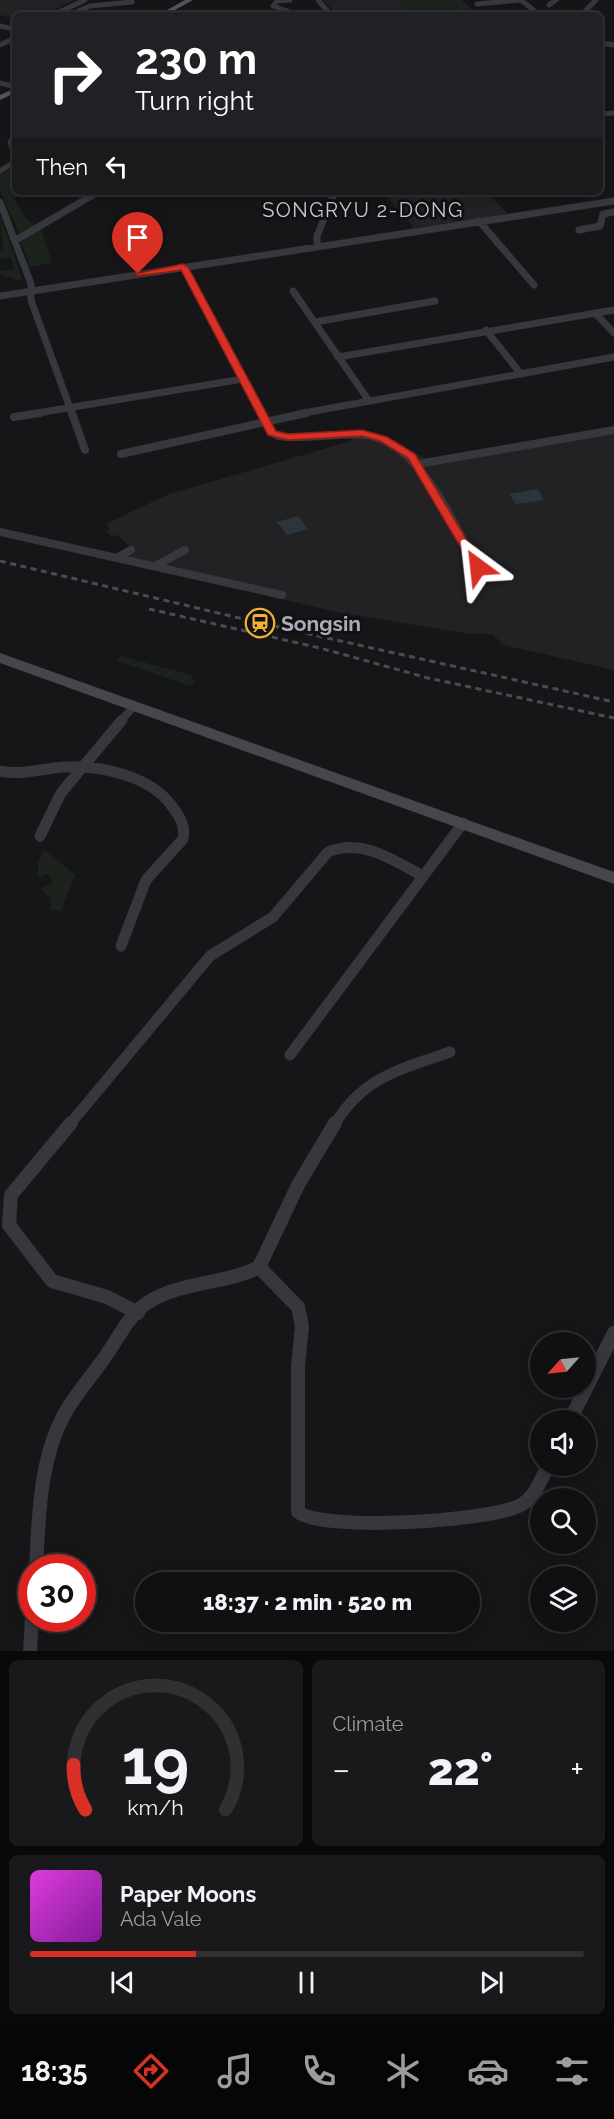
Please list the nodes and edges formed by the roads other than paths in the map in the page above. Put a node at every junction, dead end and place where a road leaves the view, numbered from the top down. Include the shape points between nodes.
1 (85, 0) edge
2 (190, 0) edge
3 (290, 0) edge
4 (318, 0) edge
5 (520, 0) edge
6 (556, 0) edge
7 (596, 0) edge
8 (132, 2) dead end
9 (477, 4) dead end
10 (549, 6) dead end
11 (64, 10) junction
12 (60, 12) edge
13 (69, 12) edge
14 (75, 12) edge
15 (167, 12) edge
16 (290, 12) dead end
17 (329, 12) edge
18 (536, 12) edge
19 (584, 12) dead end
20 (12, 139) edge
21 (12, 148) dead end
22 (93, 195) edge
23 (333, 196) dead end
24 (614, 201) edge
25 (0, 202) edge
26 (606, 202) junction
27 (614, 211) edge
28 (479, 221) junction
29 (579, 231) dead end
30 (16, 240) junction
31 (317, 246) junction
32 (183, 267) junction
33 (534, 285) dead end
34 (31, 290) junction
35 (293, 291) dead end
36 (0, 296) edge
37 (435, 301) dead end
38 (614, 310) edge
39 (595, 313) junction
40 (315, 322) junction
41 (486, 330) junction
42 (614, 333) edge
43 (338, 357) junction
44 (614, 357) edge
45 (520, 374) junction
46 (243, 378) junction
47 (369, 401) junction
48 (70, 408) junction
49 (15, 417) dead end
50 (265, 420) junction
51 (614, 430) edge
52 (362, 433) junction
53 (367, 446) dead end
54 (85, 450) dead end
55 (121, 453) dead end
56 (418, 464) junction
57 (0, 532) edge
58 (131, 550) dead end
59 (185, 550) dead end
60 (118, 557) junction
61 (158, 565) junction
62 (478, 567) dead end
63 (282, 595) dead end
64 (0, 658) edge
65 (134, 706) junction
66 (82, 767) junction
67 (0, 771) edge
68 (463, 823) junction
69 (40, 836) dead end
70 (423, 876) junction
71 (614, 878) edge
72 (121, 946) dead end
73 (450, 1052) dead end
74 (290, 1055) dead end
75 (259, 1267) junction
76 (138, 1312) junction
77 (614, 1334) edge
78 (575, 1410) edge
79 (542, 1476) edge
80 (37, 1554) edge
81 (31, 1632) edge
82 (30, 1651) edge

1 - 11 street
2 - 15 main road
3 - 16 street via 277,1 273,6
4 - 17 street
5 - 9 street
5 - 18 street
6 - 10 street
7 - 19 street
8 - 14 street via 103,4
11 - 12 street
11 - 13 street
20 - 21 street
22 - 30 street
23 - 31 street via 317,236
24 - 26 street
25 - 30 street
26 - 27 street
26 - 28 street
27 - 29 street via 603,214 600,226
28 - 31 street
28 - 33 street
30 - 34 street
31 - 32 street via 227,257
32 - 34 street
32 - 46 street
34 - 36 street
34 - 48 street via 31,300
35 - 40 street
37 - 40 street
38 - 39 street
39 - 41 street
39 - 42 street
40 - 43 street
41 - 43 street
41 - 45 street
43 - 47 street
44 - 45 street
45 - 47 street
46 - 48 street
46 - 50 street
47 - 50 street
48 - 49 street
48 - 54 street
50 - 52 street via 277,436
50 - 55 street via 179,443
51 - 56 street
52 - 53 street
52 - 56 street via 397,446
56 - 62 street
57 - 60 street
58 - 60 street
59 - 61 street
60 - 61 street
61 - 63 street
64 - 65 main road
65 - 66 street
65 - 68 main road
66 - 67 street
66 - 69 street via 61,793
66 - 72 street via 155,788 186,832 174,852 146,880
68 - 70 street
68 - 71 main road
70 - 74 street
70 - 76 street via 356,845 328,851 274,916 210,956 10,1195 9,1225 52,1281 84,1287
73 - 75 street via 396,1071 358,1092 346,1105 298,1185
75 - 76 street via 224,1282 172,1293
75 - 79 street via 298,1307 302,1326 298,1366 298,1512 308,1519 349,1522 481,1516 519,1507 530,1498
76 - 80 street via 62,1419 40,1489
77 - 78 street
81 - 82 street

